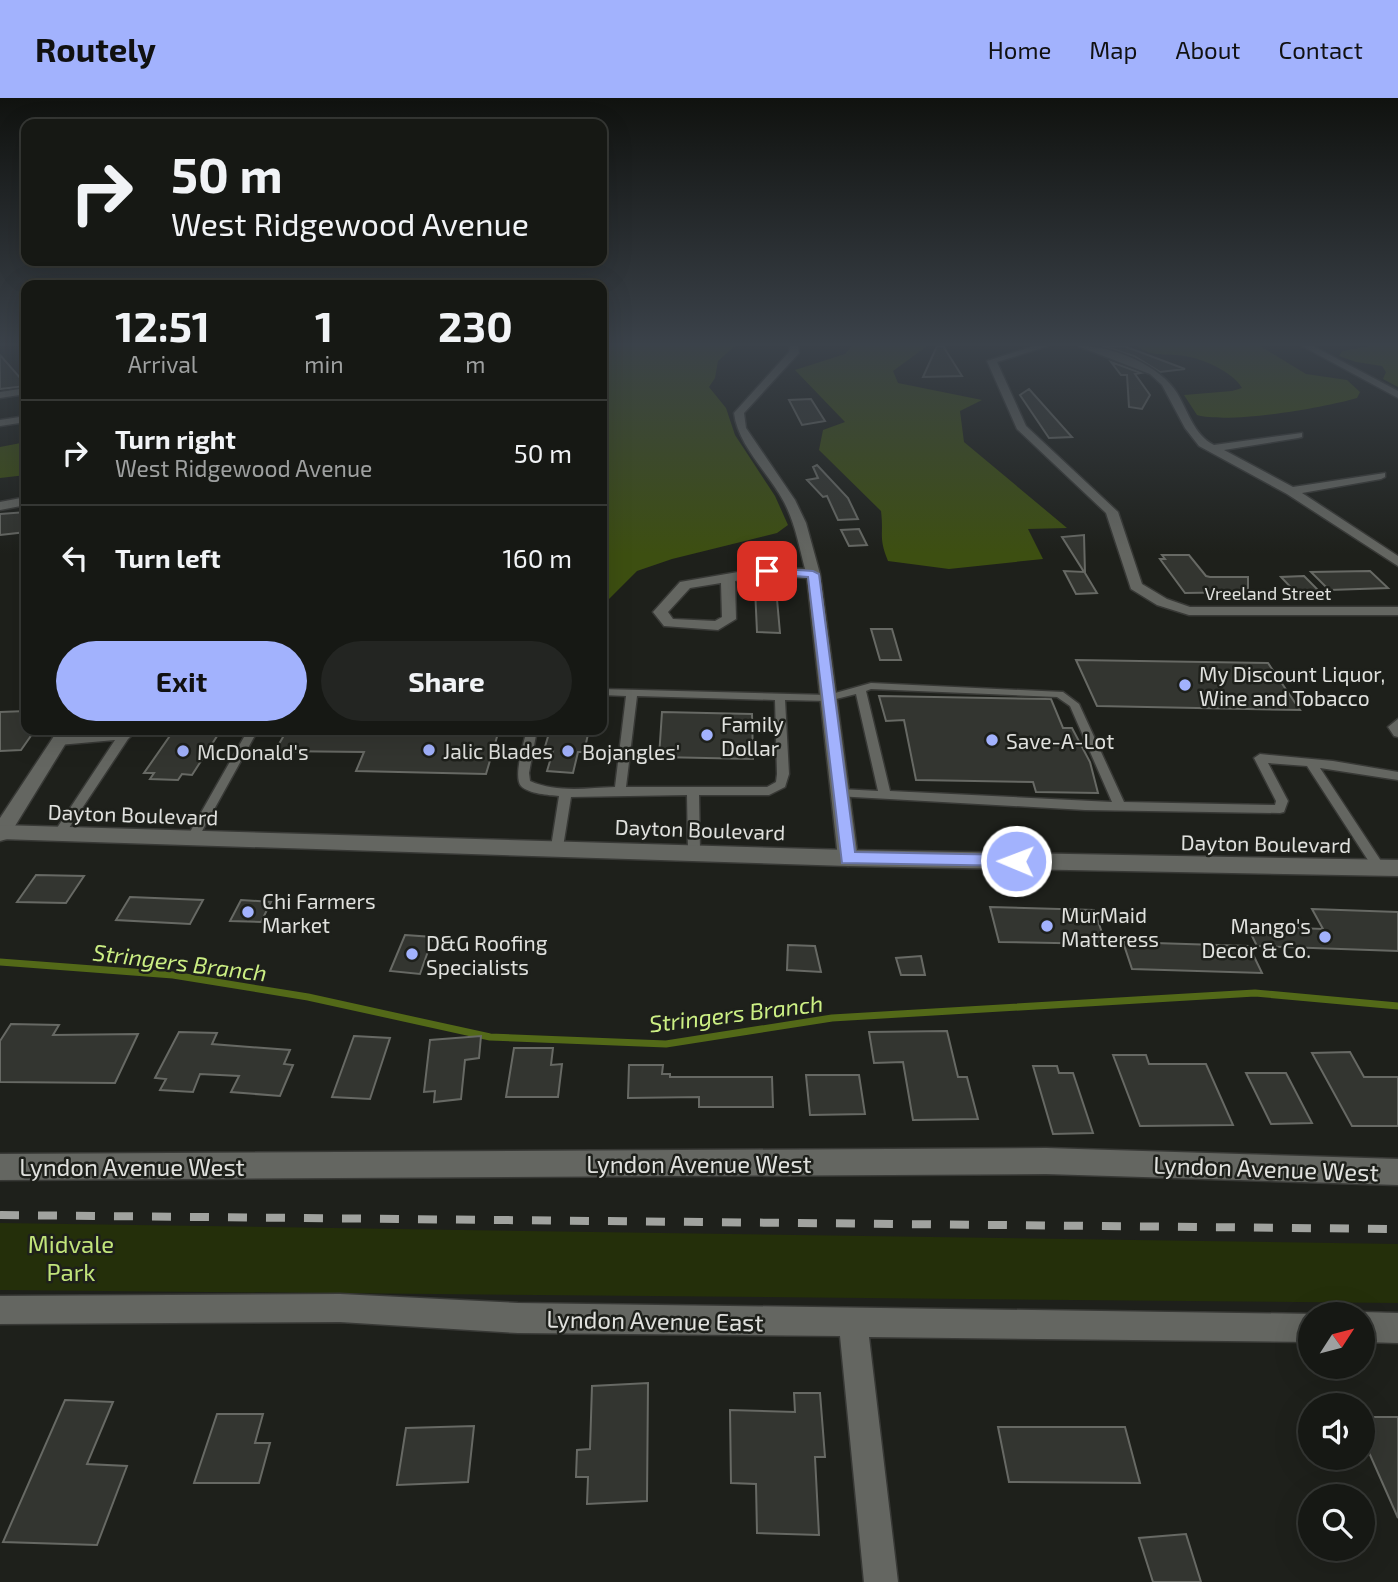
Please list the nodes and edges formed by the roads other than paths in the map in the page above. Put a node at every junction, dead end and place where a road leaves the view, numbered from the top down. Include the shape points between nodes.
1 (738, 415) edge
2 (1016, 415) edge
3 (1185, 415) edge
4 (21, 420) edge
5 (0, 423) edge
6 (1298, 435) dead end
7 (1212, 449) junction
8 (1381, 475) dead end
9 (1291, 491) junction
10 (21, 502) edge
11 (0, 506) edge
12 (1398, 562) edge
13 (813, 574) junction
14 (728, 576) junction
15 (1398, 611) edge
16 (860, 689) junction
17 (607, 692) edge
18 (632, 693) junction
19 (779, 697) junction
20 (828, 698) junction
21 (1398, 723) edge
22 (1398, 733) edge
23 (62, 735) edge
24 (127, 735) edge
25 (250, 735) edge
26 (531, 735) edge
27 (1311, 763) junction
28 (1398, 776) edge
29 (693, 790) junction
30 (620, 791) junction
31 (566, 792) junction
32 (839, 793) junction
33 (885, 794) junction
34 (1120, 806) junction
35 (0, 833) edge
36 (60, 834) junction
37 (192, 839) junction
38 (557, 847) junction
39 (694, 851) junction
40 (848, 858) junction
41 (1389, 868) edge
42 (0, 1167) edge
43 (1398, 1172) edge
44 (0, 1310) edge
45 (853, 1322) junction
46 (1298, 1327) edge
47 (1376, 1327) edge
48 (1398, 1328) edge
49 (881, 1582) edge

1 - 13 street via 741,428 800,523
2 - 15 street, Vreeland Street via 1021,427 1112,512 1136,586 1162,602 1189,611
3 - 7 street via 1195,436
4 - 5 street
6 - 7 street
7 - 9 street
8 - 9 street
9 - 12 street
10 - 11 street
13 - 14 street via 767,571
13 - 20 street
14 - 14 street via 685,585 660,612 669,624 718,626 729,620
16 - 20 lane
16 - 33 lane
16 - 34 lane via 1059,694 1074,704
17 - 18 lane
18 - 19 lane
18 - 30 lane
19 - 20 lane
19 - 29 lane via 781,784 769,790
20 - 32 street
21 - 22 lane via 1393,727
23 - 35 street
24 - 36 lane
25 - 37 lane
26 - 31 lane via 524,783
27 - 28 lane
27 - 34 lane via 1260,758 1282,801 1280,809
27 - 41 lane
29 - 30 lane
29 - 39 lane
30 - 31 lane
31 - 38 lane
32 - 33 lane
32 - 40 street
33 - 34 lane
35 - 36 street, Dayton Boulevard
36 - 37 street, Dayton Boulevard
37 - 38 street, Dayton Boulevard
38 - 39 street, Dayton Boulevard
39 - 40 street, Dayton Boulevard
40 - 41 street, Dayton Boulevard
42 - 43 street, Lyndon Avenue West via 1046,1161
44 - 45 street, Lyndon Avenue East via 340,1308 518,1318
45 - 46 street, Lyndon Avenue East
45 - 49 street
47 - 48 street

